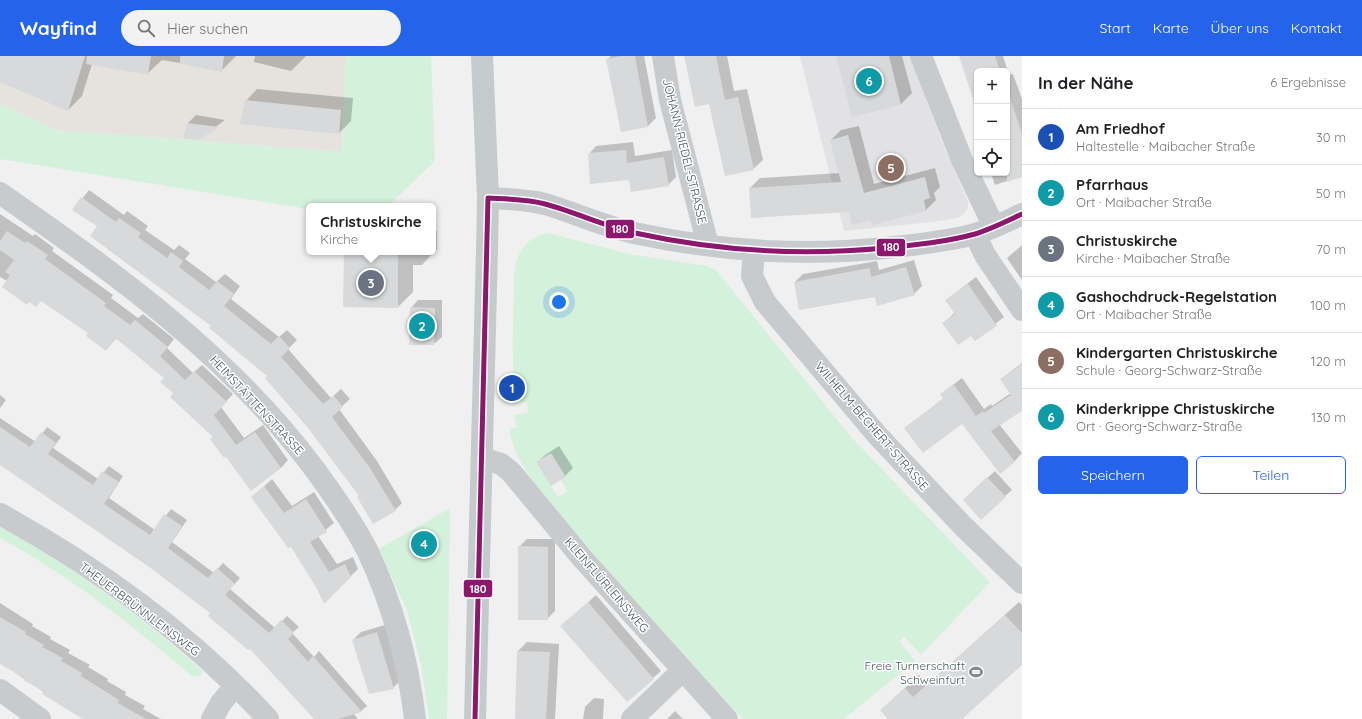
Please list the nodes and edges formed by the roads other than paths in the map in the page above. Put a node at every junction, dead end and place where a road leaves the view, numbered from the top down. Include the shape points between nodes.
1 (482, 56) edge
2 (663, 56) edge
3 (922, 56) edge
4 (0, 193) edge
5 (488, 198) junction
6 (1022, 214) edge
7 (984, 231) junction
8 (708, 245) junction
9 (754, 251) junction
10 (1022, 310) edge
11 (482, 458) junction
12 (0, 514) edge
13 (1022, 583) edge
14 (682, 671) junction
15 (235, 686) junction
16 (0, 690) edge
17 (40, 719) edge
18 (212, 719) edge
19 (268, 719) edge
20 (415, 719) edge
21 (476, 719) edge
22 (632, 719) edge
23 (727, 719) edge

1 - 5 main road
2 - 8 street, JOHANN-RIEDEL-STRASSE via 670,100
3 - 7 street via 962,160
4 - 20 street, HEIMSTÄTTENSTRASSE via 66,239 184,329 250,393 306,458 339,504 368,552 393,614 405,655
5 - 8 street via 544,204 627,231
5 - 11 main road
6 - 7 street
7 - 9 street via 908,245 834,252
7 - 10 street via 985,255
8 - 9 street
9 - 13 street, WILHELM-BECHERT-STRASSE via 752,276 765,302 878,436 963,526
11 - 14 street, KLEINFLÜRLEINSWEG via 491,460 511,472 582,558
11 - 21 main road
12 - 15 street, THEUERBRÜNNLEINSWEG via 57,547 118,589 168,627
14 - 22 street
14 - 23 street, KLEINFLÜRLEINSWEG
15 - 18 street
15 - 19 street, THEUERBRÜNNLEINSWEG
16 - 17 street

